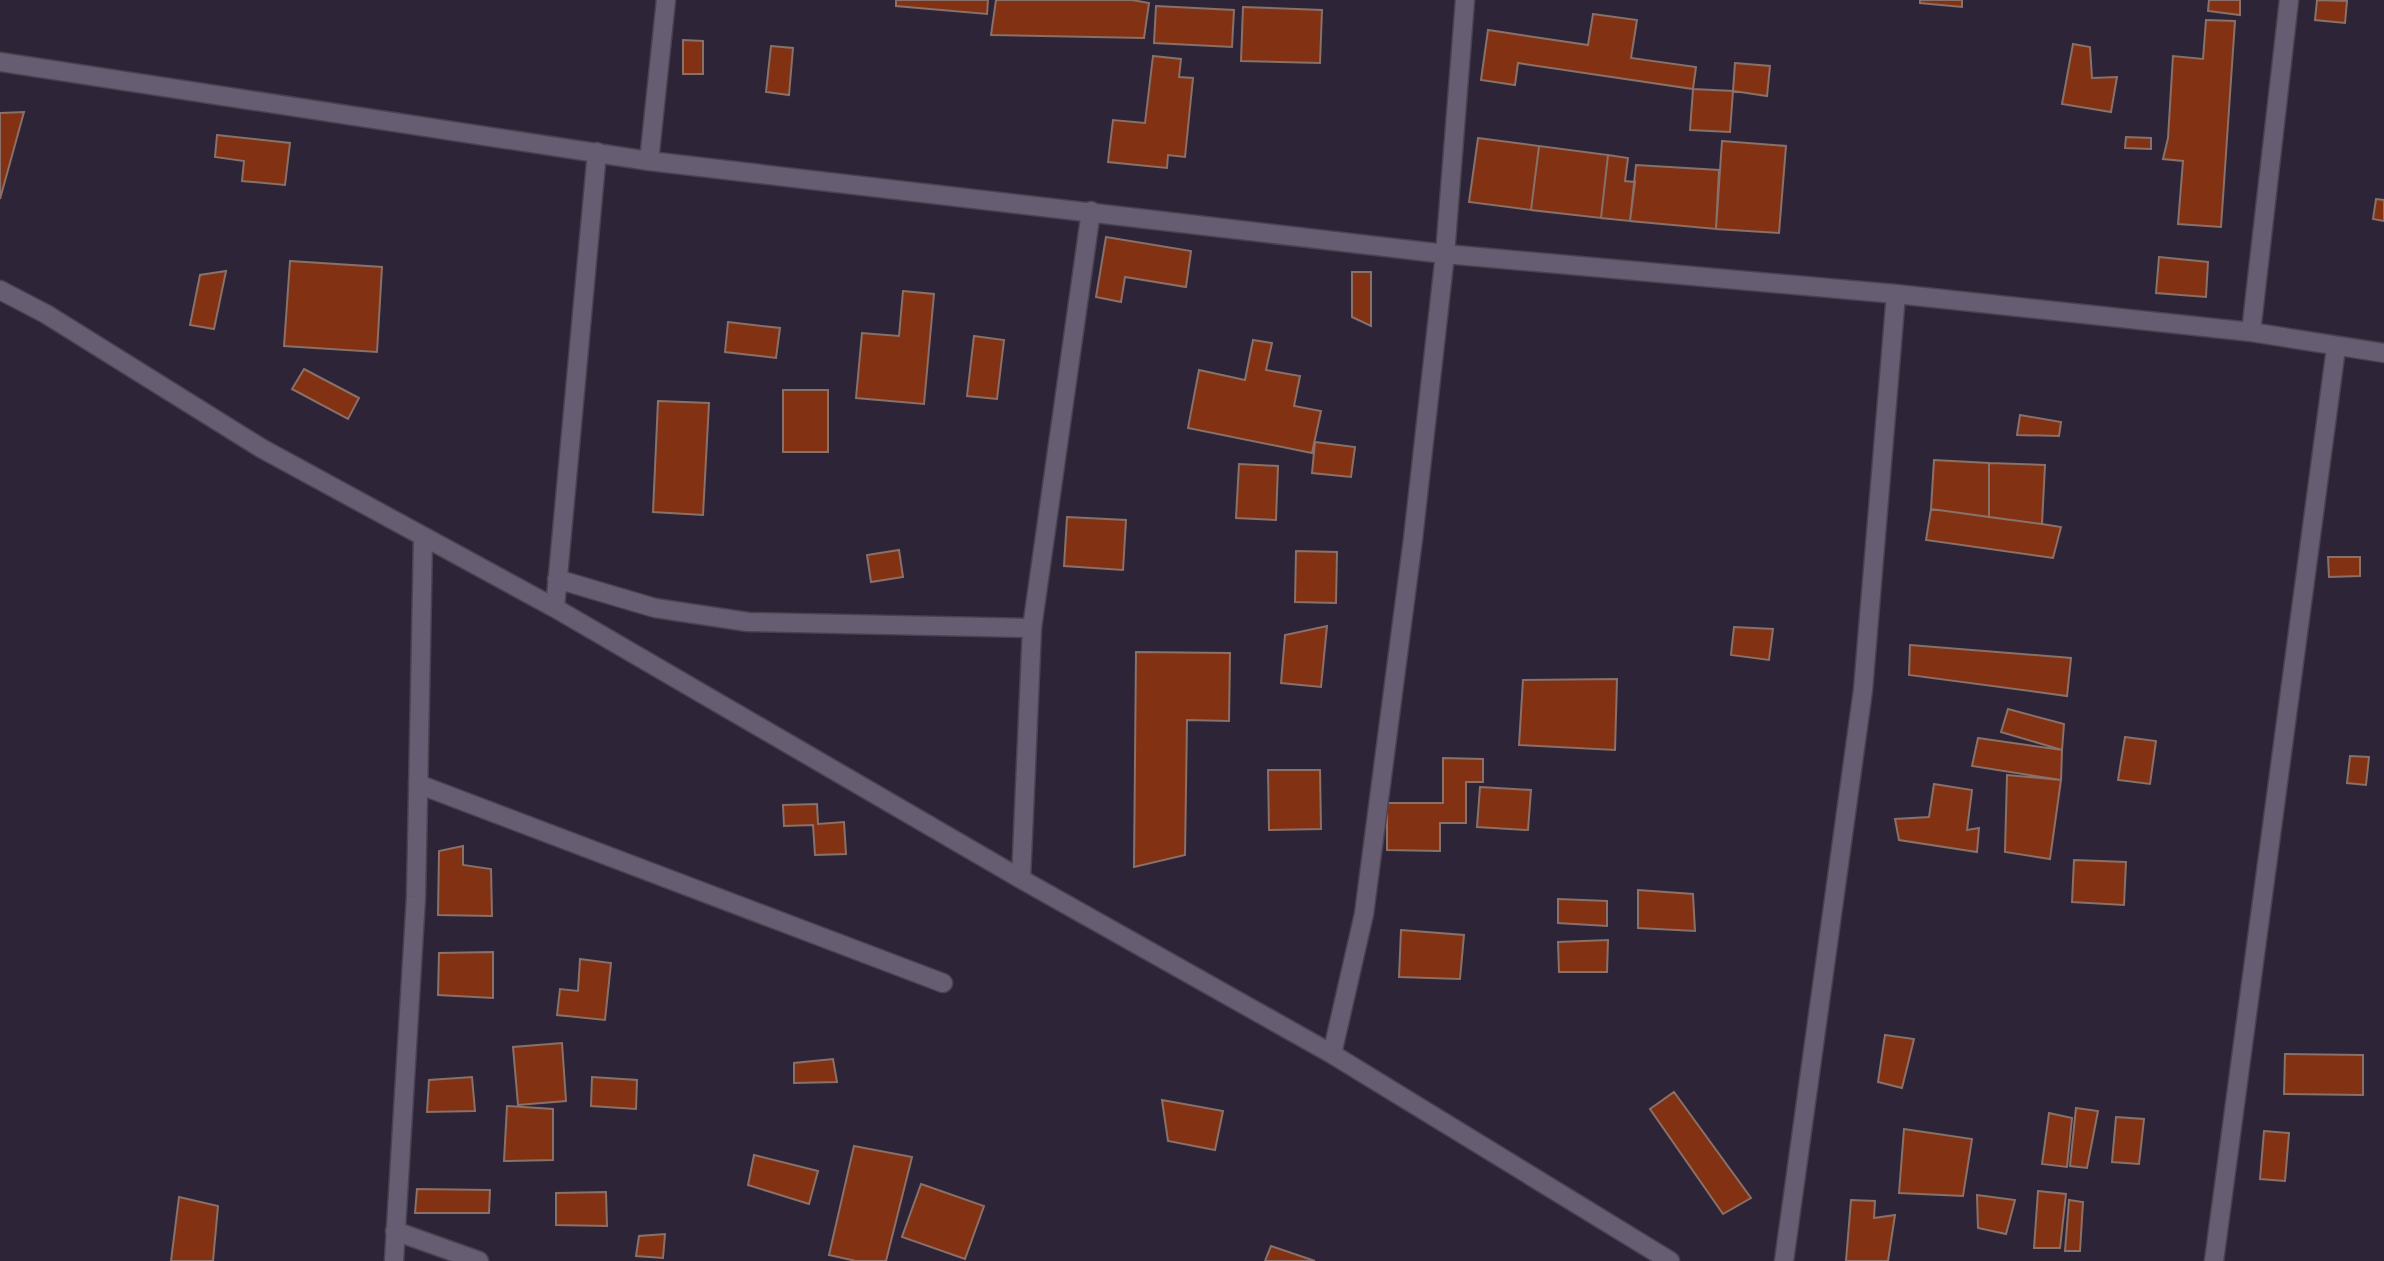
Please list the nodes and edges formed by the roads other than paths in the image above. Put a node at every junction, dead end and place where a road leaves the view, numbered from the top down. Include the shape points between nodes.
1 (666, 0) edge
2 (1465, 0) edge
3 (2289, 0) edge
4 (0, 62) edge
5 (597, 152) junction
6 (649, 161) junction
7 (1091, 211) junction
8 (1445, 254) junction
9 (0, 290) edge
10 (1896, 294) junction
11 (2251, 332) junction
12 (2336, 348) junction
13 (2384, 353) edge
14 (423, 539) junction
15 (557, 579) junction
16 (555, 608) junction
17 (1031, 628) junction
18 (418, 784) junction
19 (1021, 879) junction
20 (943, 983) dead end
21 (1332, 1054) junction
22 (395, 1231) junction
23 (394, 1261) edge
24 (480, 1261) edge
25 (1670, 1261) edge
26 (1784, 1261) edge
27 (2214, 1261) edge

1 - 6 street
2 - 8 street
3 - 11 street
4 - 5 street
5 - 6 street
5 - 15 street
6 - 7 street
7 - 8 street
7 - 17 street
8 - 10 street
8 - 21 street via 1364,914
9 - 14 street via 261,448
10 - 11 street
10 - 26 street via 1863,690
11 - 12 street
12 - 13 street
12 - 27 street
14 - 16 street
14 - 18 street
15 - 16 street
15 - 17 street via 655,608 747,622
16 - 19 street
17 - 19 street
18 - 20 street
18 - 22 street via 416,897
19 - 21 street
21 - 25 street
22 - 23 street
22 - 24 street

